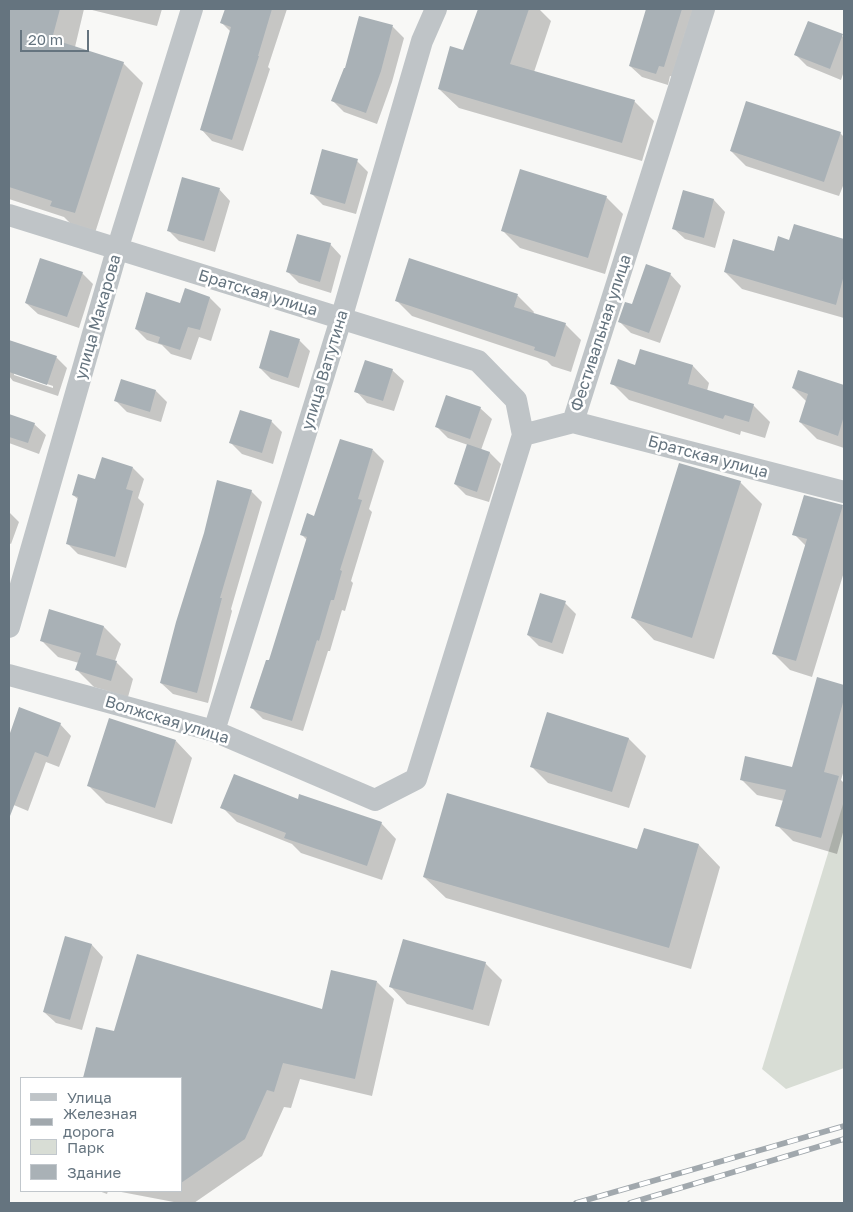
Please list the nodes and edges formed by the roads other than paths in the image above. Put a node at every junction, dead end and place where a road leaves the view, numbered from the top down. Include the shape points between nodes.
1 (192, 9) edge
2 (436, 9) edge
3 (704, 9) edge
4 (9, 215) edge
5 (117, 250) junction
6 (341, 319) junction
7 (572, 422) junction
8 (523, 435) junction
9 (844, 492) edge
10 (9, 627) edge
11 (9, 675) edge
12 (214, 731) junction

1 - 5 street, улица Макарова
2 - 6 street, улица Ватутина via 422,41
3 - 7 street, Фестивальная улица
4 - 5 street, Братская улица
5 - 6 street, Братская улица
5 - 10 street, улица Макарова
6 - 8 street, Братская улица via 478,361 516,400
6 - 12 street, улица Ватутина
7 - 8 street, Фестивальная улица
7 - 9 street, Братская улица
8 - 12 street, Волжская улица via 416,779 375,800
11 - 12 street, Волжская улица

